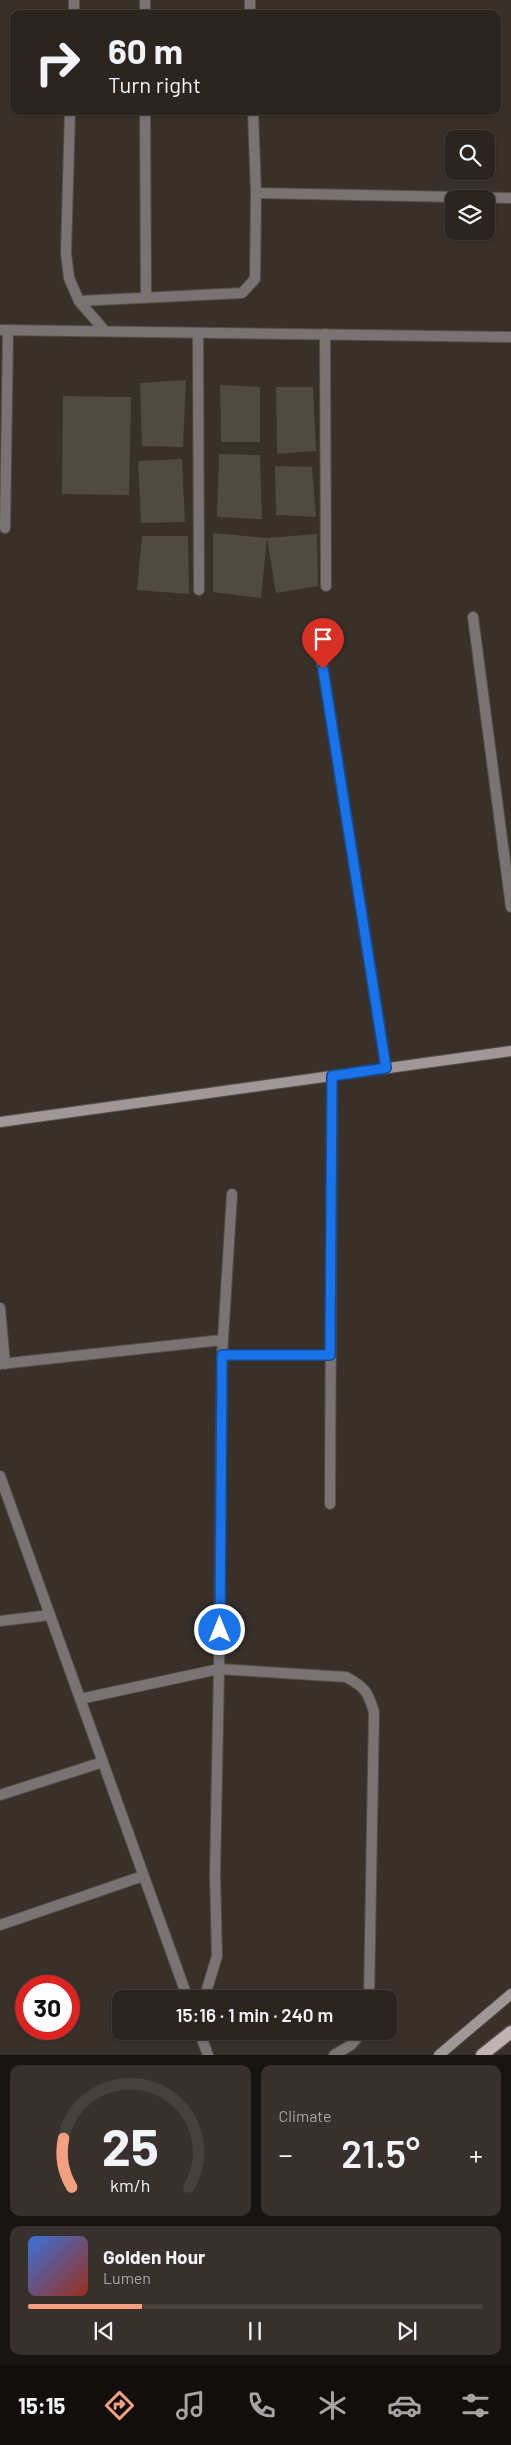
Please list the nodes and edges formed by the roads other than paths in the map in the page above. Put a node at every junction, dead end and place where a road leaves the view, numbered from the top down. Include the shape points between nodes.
1 (70, 115) edge
2 (145, 115) edge
3 (253, 115) edge
4 (256, 193) junction
5 (511, 198) edge
6 (146, 297) junction
7 (80, 301) junction
8 (4, 330) edge
9 (104, 330) junction
10 (198, 333) junction
11 (325, 334) junction
12 (511, 337) edge
13 (5, 528) dead end
14 (326, 586) dead end
15 (199, 590) dead end
16 (473, 617) dead end
17 (317, 631) dead end
18 (511, 907) edge
19 (511, 1051) edge
20 (386, 1068) junction
21 (332, 1076) junction
22 (0, 1122) edge
23 (232, 1194) dead end
24 (0, 1308) edge
25 (222, 1340) junction
26 (222, 1355) junction
27 (330, 1355) junction
28 (3, 1364) edge
29 (0, 1476) edge
30 (330, 1504) dead end
31 (50, 1614) junction
32 (0, 1621) edge
33 (219, 1669) junction
34 (80, 1699) junction
35 (103, 1762) junction
36 (0, 1795) edge
37 (144, 1876) junction
38 (0, 1925) edge
39 (185, 1990) edge
40 (207, 1990) edge
41 (369, 1990) edge
42 (511, 1994) edge
43 (511, 2032) edge
44 (202, 2040) edge
45 (355, 2040) edge
46 (208, 2055) edge
47 (334, 2055) edge
48 (439, 2055) edge
49 (482, 2055) edge

1 - 7 street via 66,253 69,278
2 - 6 street
3 - 4 street
4 - 5 street
4 - 6 street via 255,279 242,293
6 - 7 street
7 - 9 street
8 - 9 street
8 - 13 street
9 - 10 street
10 - 11 street
10 - 15 street
11 - 12 street
11 - 14 street
16 - 18 street
17 - 20 street
19 - 20 street
20 - 21 street
21 - 22 street
21 - 27 street
23 - 25 street
24 - 28 street
25 - 26 street
25 - 28 street
26 - 27 street
26 - 33 street
27 - 30 street
29 - 31 street
31 - 32 street
31 - 34 street
33 - 34 street
33 - 40 street via 215,1875 217,1956
33 - 41 street via 346,1677 361,1685 369,1696 374,1712
34 - 35 street
35 - 36 street
35 - 37 street
37 - 38 street
37 - 39 street
42 - 48 street
43 - 49 main road
44 - 46 street
45 - 47 street

